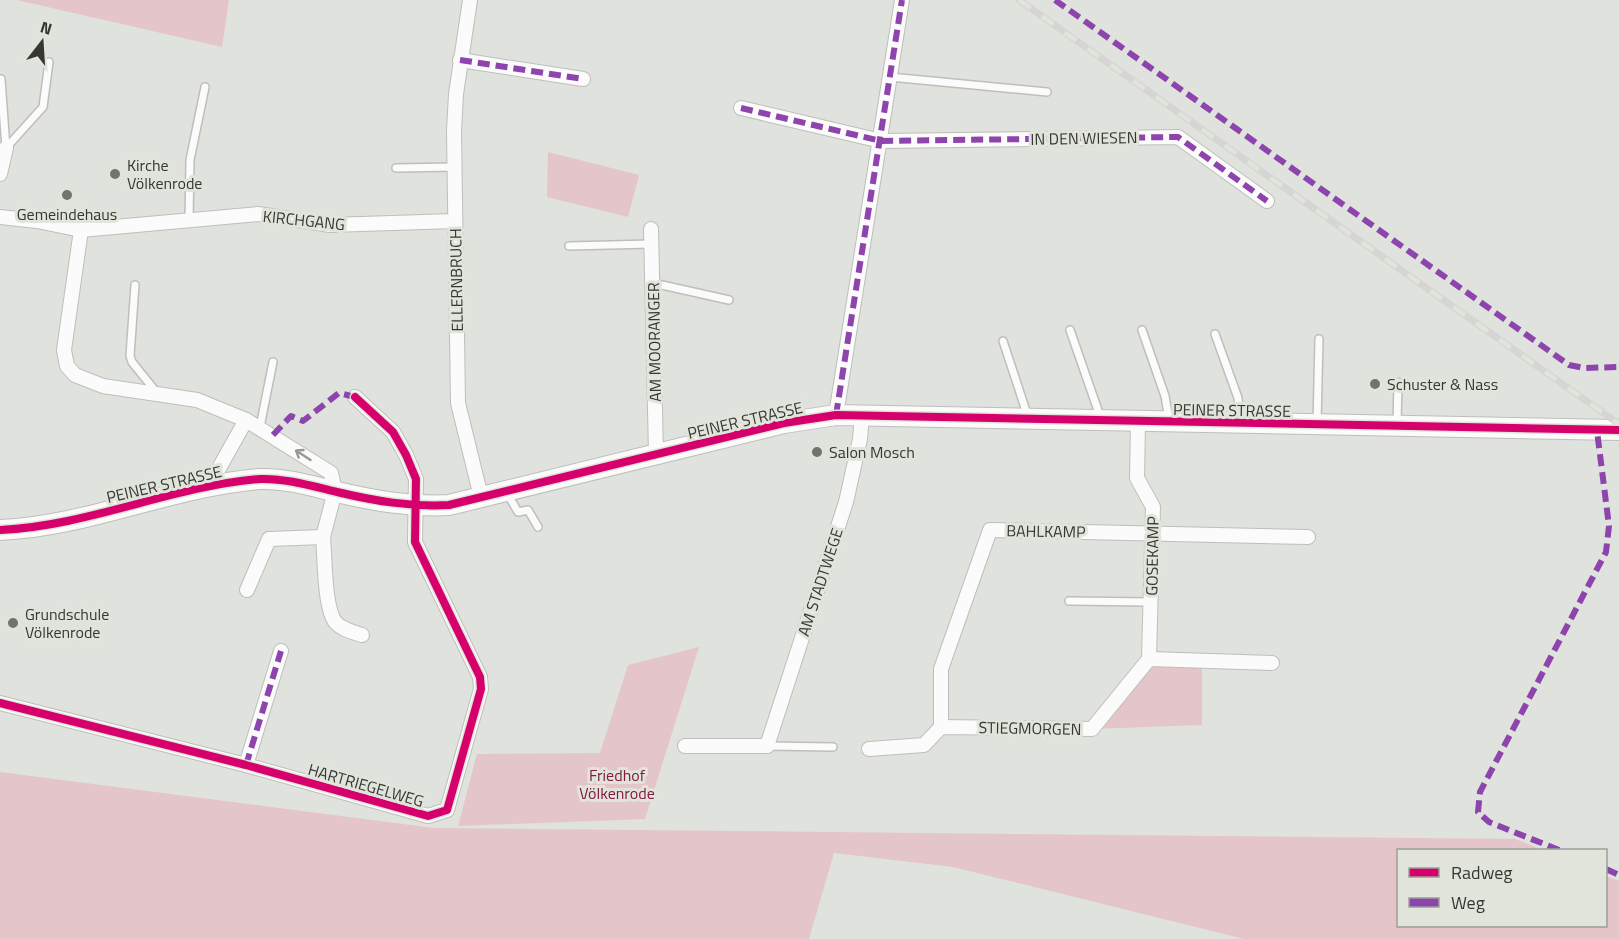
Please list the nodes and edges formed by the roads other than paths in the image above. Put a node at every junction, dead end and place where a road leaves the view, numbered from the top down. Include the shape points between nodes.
1 (470, 0) edge
2 (902, 0) edge
3 (460, 60) junction
4 (49, 62) dead end
5 (890, 77) junction
6 (2, 79) dead end
7 (583, 79) dead end
8 (205, 87) dead end
9 (1047, 92) dead end
10 (741, 108) dead end
11 (881, 141) junction
12 (6, 148) junction
13 (454, 167) junction
14 (396, 168) dead end
15 (0, 174) edge
16 (1267, 201) dead end
17 (0, 218) edge
18 (189, 221) junction
19 (455, 221) junction
20 (651, 229) dead end
21 (81, 230) junction
22 (651, 244) junction
23 (569, 246) dead end
24 (653, 283) junction
25 (135, 285) dead end
26 (729, 300) dead end
27 (1070, 330) dead end
28 (1142, 330) dead end
29 (1215, 334) dead end
30 (1319, 339) dead end
31 (1003, 341) dead end
32 (273, 362) dead end
33 (1398, 382) dead end
34 (158, 393) junction
35 (355, 396) dead end
36 (836, 415) junction
37 (862, 415) junction
38 (246, 420) junction
39 (1029, 420) junction
40 (1102, 421) junction
41 (1138, 422) junction
42 (1169, 423) junction
43 (1240, 424) junction
44 (1317, 426) junction
45 (260, 427) junction
46 (1397, 427) junction
47 (1619, 430) edge
48 (656, 454) junction
49 (209, 486) junction
50 (335, 491) junction
51 (506, 491) junction
52 (481, 497) junction
53 (416, 507) junction
54 (538, 527) dead end
55 (0, 530) edge
56 (1152, 533) junction
57 (323, 537) junction
58 (1308, 537) dead end
59 (247, 590) dead end
60 (1070, 601) dead end
61 (1151, 602) junction
62 (362, 635) dead end
63 (281, 651) dead end
64 (1149, 659) junction
65 (1272, 663) dead end
66 (0, 703) edge
67 (941, 727) junction
68 (685, 746) dead end
69 (767, 746) junction
70 (833, 747) dead end
71 (870, 749) dead end
72 (246, 765) junction

1 - 3 street, ELLERNBRUCH
2 - 5 street
3 - 7 street
3 - 13 street, ELLERNBRUCH
4 - 12 lane via 43,108
5 - 9 lane
5 - 11 street
6 - 12 lane
8 - 18 lane via 190,160
10 - 11 street, IN DEN WIESEN
11 - 16 street, IN DEN WIESEN via 1178,137
11 - 36 street
12 - 15 street
13 - 14 lane
13 - 19 street, ELLERNBRUCH
17 - 21 street, KIRCHGANG
18 - 19 street, KIRCHGANG via 258,214 330,225
18 - 21 street, KIRCHGANG
19 - 52 street, ELLERNBRUCH via 458,403
20 - 22 street, AM MOORANGER
21 - 34 street via 64,350 67,366 75,375 103,386
22 - 23 lane
22 - 24 street, AM MOORANGER
24 - 26 lane
24 - 48 street, AM MOORANGER
25 - 34 lane via 130,356
27 - 40 lane
28 - 42 lane via 1166,396
29 - 43 lane via 1238,398
30 - 44 lane
31 - 39 lane
32 - 45 lane
33 - 46 lane
34 - 38 street via 197,400
35 - 53 street via 399,441 416,479
36 - 37 main road, PEINER STRASSE
36 - 48 main road, PEINER STRASSE via 784,423
37 - 39 main road, PEINER STRASSE
37 - 69 street, AM STADTWEGE via 846,502
38 - 45 street
38 - 49 street
39 - 40 main road, PEINER STRASSE
40 - 41 main road, PEINER STRASSE
41 - 42 main road, PEINER STRASSE
41 - 56 street, GOSEKAMP via 1137,478 1153,507
42 - 43 main road, PEINER STRASSE
43 - 44 main road, PEINER STRASSE
44 - 46 main road, PEINER STRASSE
50 -> 45 street via 331,473
46 - 47 main road, PEINER STRASSE
48 - 51 main road, PEINER STRASSE
49 - 50 main road, PEINER STRASSE via 264,479
49 - 55 main road, PEINER STRASSE via 73,519
50 - 53 main road, PEINER STRASSE
50 - 57 street
51 - 52 main road, PEINER STRASSE
51 - 54 lane via 518,512 528,510
52 - 53 main road, PEINER STRASSE via 449,505
53 - 72 street, HARTRIEGELWEG via 416,542 480,677 481,689 447,810 428,816
56 - 58 street, BAHLKAMP
56 - 61 street, GOSEKAMP
56 - 67 street, BAHLKAMP via 990,530 942,669
57 - 59 street via 269,539
57 - 62 street via 330,610 335,622
60 - 61 lane
61 - 64 street, GOSEKAMP
63 - 72 street
64 - 65 street
64 - 67 street, STIEGMORGEN via 1092,729
66 - 72 street, HARTRIEGELWEG
67 - 71 street via 924,744
68 - 69 street
69 - 70 lane

